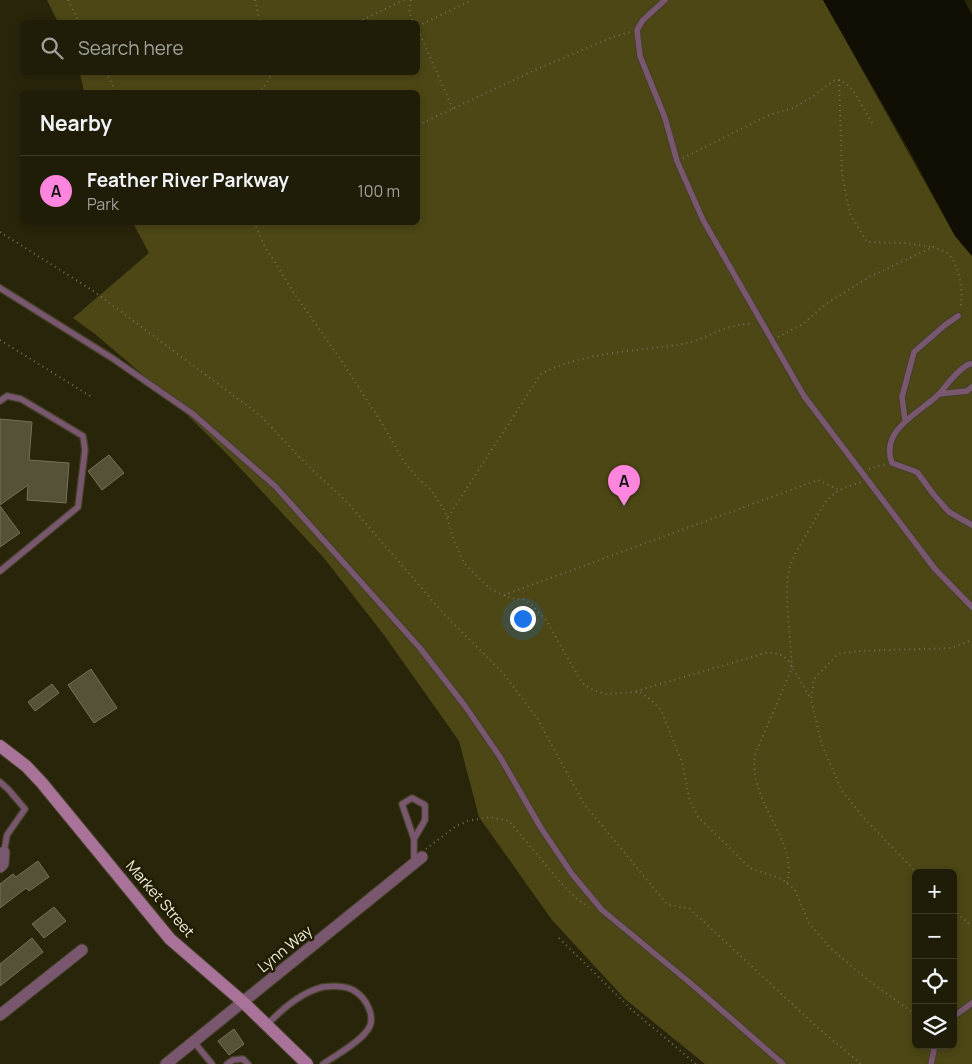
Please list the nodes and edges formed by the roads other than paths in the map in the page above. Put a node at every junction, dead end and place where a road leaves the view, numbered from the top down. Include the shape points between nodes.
1 (666, 0) edge
2 (0, 288) edge
3 (958, 316) road end
4 (972, 364) edge
5 (972, 387) edge
6 (939, 394) junction
7 (0, 401) edge
8 (905, 420) junction
9 (972, 525) edge
10 (0, 571) edge
11 (972, 607) edge
12 (0, 746) edge
13 (0, 782) edge
14 (414, 838) junction
15 (4, 852) joint
16 (418, 861) joint
17 (0, 867) edge
18 (82, 950) dead end
19 (243, 1002) junction
20 (972, 1003) edge
21 (957, 1014) edge
22 (0, 1015) edge
23 (267, 1025) junction
24 (194, 1042) junction
25 (934, 1049) edge
26 (166, 1064) edge
27 (212, 1064) edge
28 (227, 1064) edge
29 (248, 1064) edge
30 (307, 1064) edge
31 (323, 1064) edge
32 (783, 1064) edge
33 (931, 1064) edge

1 - 11 lane via 643,20 637,30 640,56 677,161 703,220 804,396 935,569
2 - 32 lane via 112,358 193,414 276,486 420,648 465,706 500,757 541,828 572,874 602,910
3 - 8 lane via 914,352 902,397
4 - 6 lane via 962,367
5 - 6 lane
6 - 8 lane
7 - 10 lane via 7,396 22,399 83,436 84,450 78,507
8 - 9 lane via 893,436 890,447 892,463 917,472 949,512
12 - 19 main road, Market Street via 42,782 170,939
13 - 15 lane via 25,809 8,835
14 - 14 lane via 402,804 412,798 425,805 425,820
14 - 16 lane
15 - 17 street
16 - 19 street, Lynn Way
18 - 22 street
19 - 23 main road, Market Street
19 - 24 street, Lynn Way
20 - 21 lane
23 - 30 main road, Market Street
23 - 31 lane via 279,1012 310,992 329,986 353,990 370,1009 371,1024 366,1032
24 - 26 street, Lynn Way
24 - 27 lane
25 - 33 lane
28 - 29 lane via 243,1059

